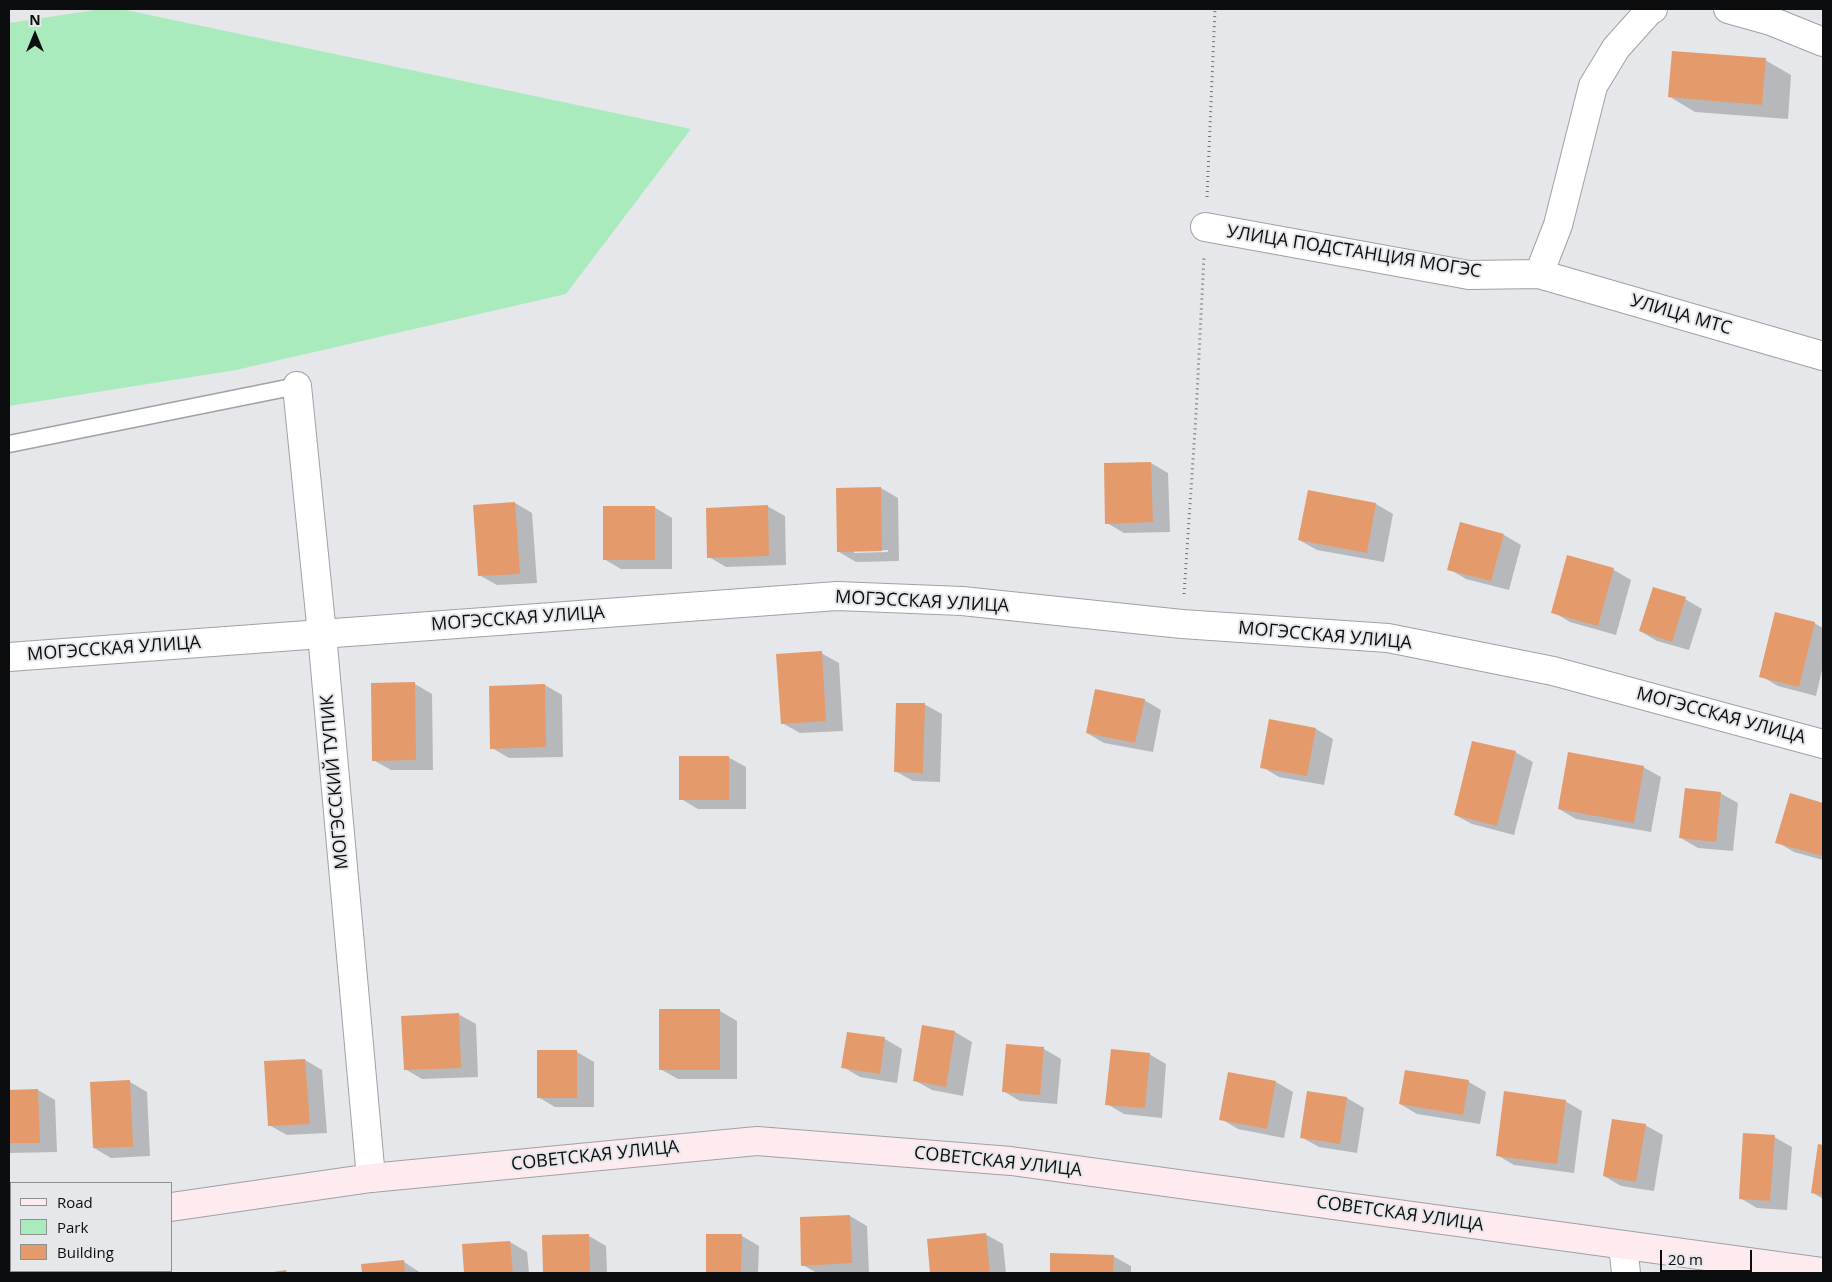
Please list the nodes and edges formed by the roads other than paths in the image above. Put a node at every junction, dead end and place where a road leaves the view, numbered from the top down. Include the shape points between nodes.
1 (1653, 9) edge
2 (1728, 9) edge
3 (1823, 42) edge
4 (1205, 227) road end
5 (1538, 274) junction
6 (1823, 356) edge
7 (297, 386) joint
8 (9, 444) edge
9 (322, 634) junction
10 (9, 657) edge
11 (1823, 744) edge
12 (371, 1178) junction
13 (172, 1207) edge
14 (1623, 1245) junction
15 (1823, 1272) edge
16 (1626, 1273) edge

1 - 5 street via 1616,48 1593,86 1558,225
2 - 3 street via 1771,21
4 - 5 street, УЛИЦА ПОДСТАНЦИЯ МОГЭС via 1469,275
5 - 6 street, УЛИЦА МТС
7 - 8 lane
7 - 9 street, МОГЭССКИЙ ТУПИК
9 - 10 street, МОГЭССКАЯ УЛИЦА
9 - 11 street, МОГЭССКАЯ УЛИЦА via 836,596 962,601 1182,624 1388,638 1553,670
9 - 12 street, МОГЭССКИЙ ТУПИК
12 - 13 street, СОВЕТСКАЯ УЛИЦА
12 - 14 street, СОВЕТСКАЯ УЛИЦА via 757,1141 1011,1161
14 - 15 street, СОВЕТСКАЯ УЛИЦА
14 - 16 street

